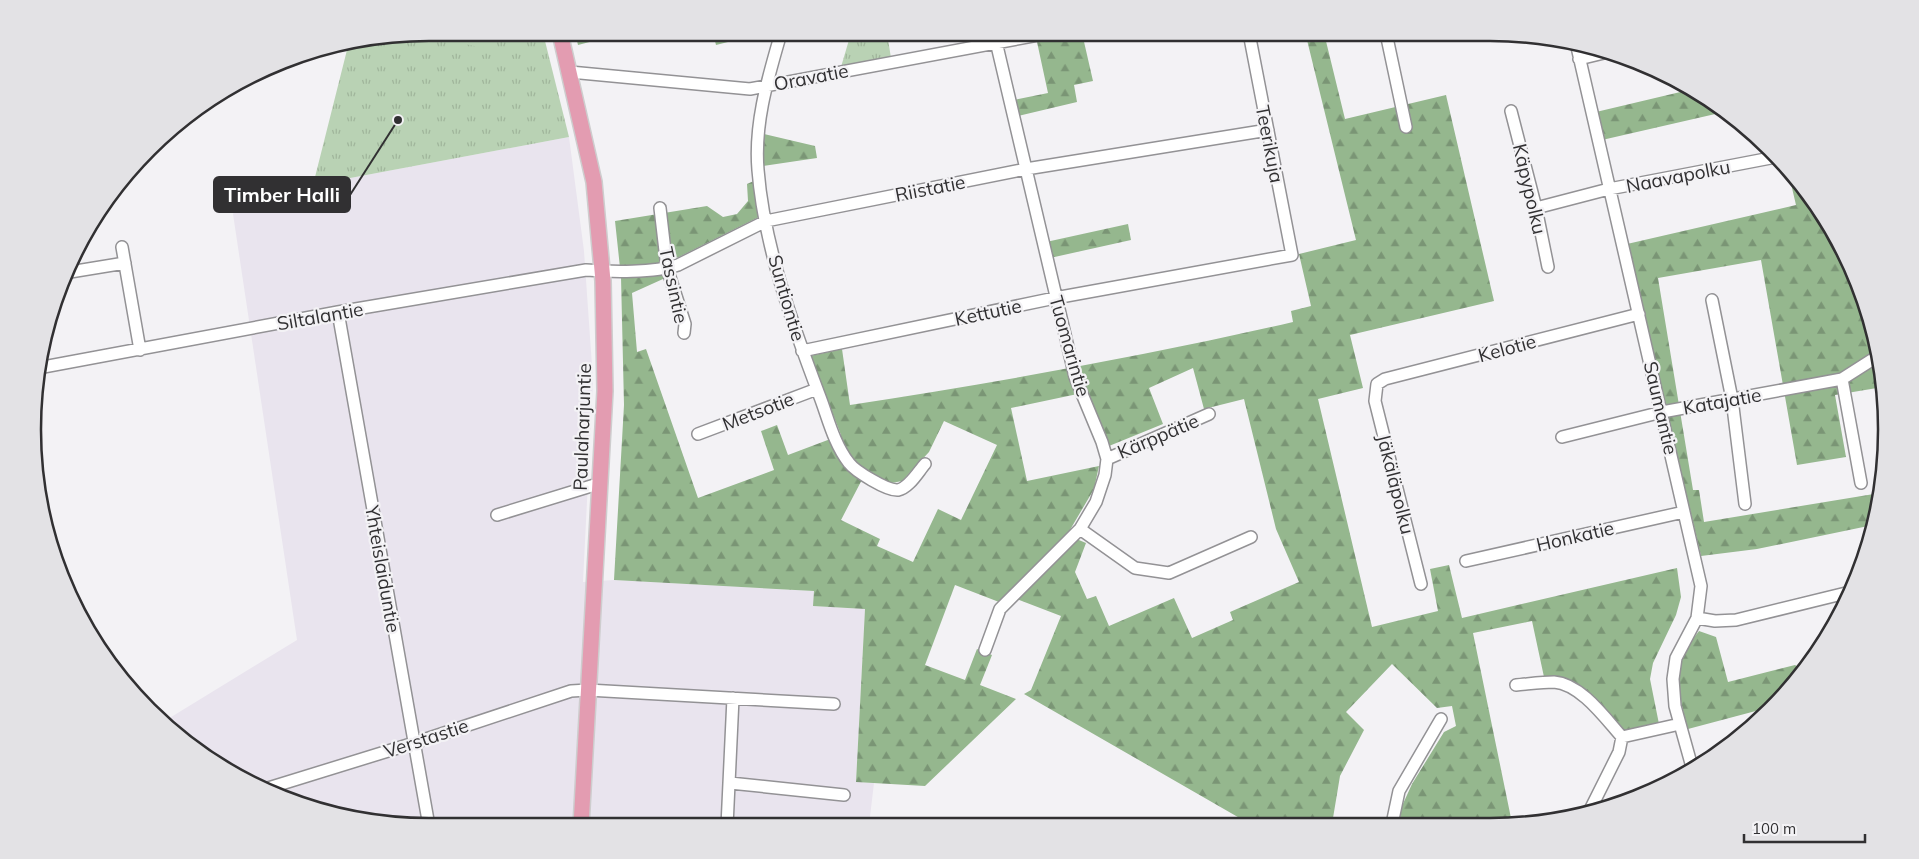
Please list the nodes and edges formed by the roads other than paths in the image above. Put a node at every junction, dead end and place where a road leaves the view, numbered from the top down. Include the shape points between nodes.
1 (562, 41) edge
2 (778, 41) edge
3 (977, 41) edge
4 (997, 41) edge
5 (1251, 41) edge
6 (1388, 41) edge
7 (1578, 52) edge
8 (1594, 55) edge
9 (1580, 59) junction
10 (570, 72) junction
11 (766, 86) junction
12 (1511, 111) dead end
13 (1406, 127) dead end
14 (1268, 130) junction
15 (1768, 159) edge
16 (1026, 169) junction
17 (1609, 188) junction
18 (660, 208) dead end
19 (1536, 208) junction
20 (766, 221) junction
21 (122, 247) dead end
22 (1292, 255) joint
23 (126, 263) junction
24 (1548, 267) dead end
25 (667, 268) junction
26 (75, 271) edge
27 (602, 272) junction
28 (1055, 298) junction
29 (1712, 300) dead end
30 (338, 312) junction
31 (1639, 314) junction
32 (684, 333) dead end
33 (140, 350) junction
34 (802, 351) junction
35 (1871, 360) edge
36 (47, 366) edge
37 (1842, 379) junction
38 (1377, 384) joint
39 (817, 389) junction
40 (1732, 399) junction
41 (1662, 412) junction
42 (1209, 414) dead end
43 (698, 434) dead end
44 (1562, 437) dead end
45 (1107, 459) junction
46 (925, 464) dead end
47 (601, 483) junction
48 (1862, 483) dead end
49 (1745, 504) dead end
50 (1684, 512) junction
51 (497, 516) dead end
52 (1080, 529) junction
53 (1251, 537) dead end
54 (1466, 561) dead end
55 (1421, 584) dead end
56 (1841, 594) edge
57 (1697, 618) junction
58 (985, 650) dead end
59 (1516, 685) dead end
60 (588, 690) junction
61 (733, 698) junction
62 (834, 704) dead end
63 (1441, 719) dead end
64 (1680, 724) junction
65 (1622, 737) junction
66 (414, 743) junction
67 (1691, 762) edge
68 (730, 783) junction
69 (276, 786) edge
70 (844, 795) dead end
71 (1593, 804) edge
72 (428, 818) edge
73 (581, 818) edge
74 (728, 818) edge
75 (1393, 818) edge

1 - 10 main road, Paulaharjuntie
2 - 11 street, Suntiontie
3 - 11 street, Oravatie
4 - 16 street, Tuomarintie
5 - 14 street, Teerikuja
6 - 13 street
7 - 9 street, Saumantie
8 - 9 street
9 - 17 street, Saumantie
10 - 11 street, Oravatie via 750,89
10 - 27 main road, Paulaharjuntie via 594,182
11 - 20 street, Suntiontie via 757,137 758,172
12 - 19 street, Käpypolku
14 - 16 street, Riistatie
14 - 22 street, Teerikuja
15 - 17 street, Naavapolku
16 - 20 street, Riistatie
16 - 28 street, Tuomarintie
17 - 19 street, Naavapolku
17 - 31 street, Saumantie
18 - 25 street, Tassintie
19 - 24 street, Käpypolku
20 - 25 street, Riistatie
20 - 34 street, Suntiontie via 779,280
21 - 23 street
22 - 28 street, Kettutie
23 - 26 street
23 - 33 street
25 - 27 street, Riistatie
25 - 32 street, Tassintie via 685,324
27 - 30 street, Siltalantie via 586,270
27 - 47 main road, Paulaharjuntie via 606,391
28 - 34 street, Kettutie
28 - 45 street, Tuomarintie via 1075,377
29 - 40 street
30 - 33 street, Siltalantie
30 - 66 street, Yhteislaiduntie
31 - 38 street, Kelotie via 1385,379
31 - 41 street, Saumantie
33 - 36 street, Siltalantie
34 - 39 street, Suntiontie
35 - 37 street, Katajatie
37 - 40 street, Katajatie
37 - 48 street
38 - 55 street, Jäkäläpolku via 1376,401
39 - 43 street, Metsotie
39 - 46 street, Suntiontie via 838,444 849,464 859,471 897,490 906,486
40 - 41 street, Katajatie
40 - 49 street
41 - 44 street, Katajatie
41 - 50 street, Saumantie
42 - 45 street, Kärppätie
45 - 52 street, Tuomarintie via 1106,475 1096,502
47 - 51 street
47 - 60 main road, Paulaharjuntie
50 - 54 street, Honkatie
50 - 57 street, Saumantie via 1701,586
52 - 53 street via 1135,568 1169,573
52 - 58 street, Tuomarintie via 1000,609
56 - 57 street via 1736,620
57 - 64 street, Saumantie via 1676,658 1673,679
59 - 65 street via 1555,682 1574,688
60 - 61 street, Verstastie
60 - 66 street, Verstastie via 571,691
60 - 73 main road, Paulaharjuntie
61 - 62 street, Verstastie
61 - 68 street
63 - 75 street via 1399,791
64 - 65 street
64 - 67 street, Saumantie
65 - 71 street via 1619,752
66 - 69 street, Verstastie
66 - 72 street, Yhteislaiduntie
68 - 70 street
68 - 74 street

